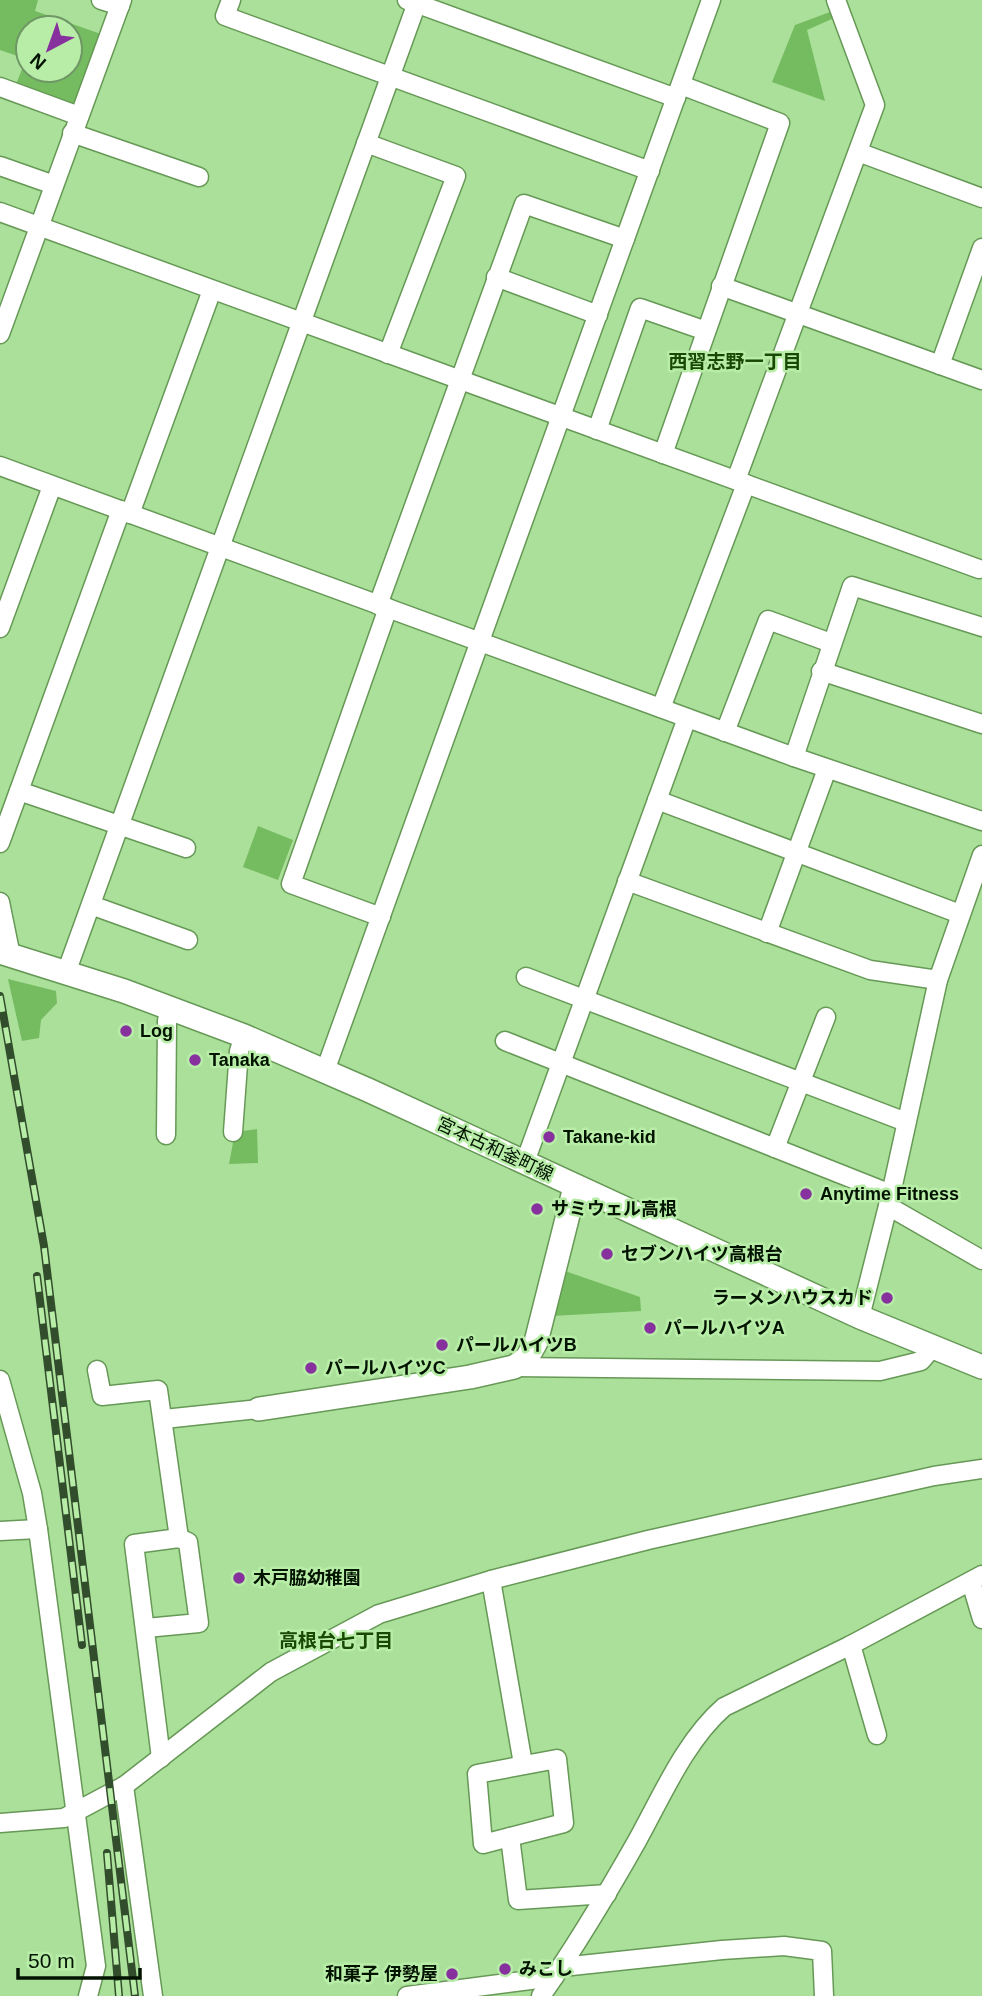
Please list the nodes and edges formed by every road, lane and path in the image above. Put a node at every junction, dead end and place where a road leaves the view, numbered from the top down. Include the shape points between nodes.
1 (101, 0) edge
2 (231, 0) edge
3 (711, 0) edge
4 (836, 0) edge
5 (414, 1) edge
6 (121, 3) edge
7 (390, 76) junction
8 (0, 87) edge
9 (678, 91) junction
10 (76, 124) junction
11 (366, 143) junction
12 (858, 152) junction
13 (0, 166) edge
14 (650, 171) junction
15 (199, 177) dead end
16 (54, 185) junction
17 (982, 198) edge
18 (0, 212) edge
19 (40, 227) junction
20 (625, 239) junction
21 (982, 248) edge
22 (496, 277) junction
23 (721, 286) junction
24 (212, 289) junction
25 (797, 313) junction
26 (598, 315) junction
27 (302, 322) junction
28 (706, 331) junction
29 (0, 334) edge
30 (388, 354) junction
31 (940, 365) junction
32 (461, 380) junction
33 (982, 380) edge
34 (561, 416) junction
35 (597, 430) junction
36 (663, 454) junction
37 (0, 467) edge
38 (741, 482) junction
39 (52, 486) junction
40 (125, 512) junction
41 (220, 547) junction
42 (979, 569) dead end
43 (383, 607) junction
44 (982, 627) edge
45 (0, 628) edge
46 (480, 642) junction
47 (831, 643) junction
48 (821, 671) junction
49 (661, 708) junction
50 (687, 718) junction
51 (982, 724) edge
52 (725, 732) junction
53 (793, 757) junction
54 (827, 769) junction
55 (19, 791) junction
56 (657, 800) junction
57 (982, 821) edge
58 (120, 825) junction
59 (0, 843) edge
60 (186, 848) dead end
61 (797, 853) junction
62 (982, 855) edge
63 (627, 881) junction
64 (0, 902) edge
65 (91, 905) junction
66 (960, 914) junction
67 (381, 917) junction
68 (767, 933) junction
69 (188, 940) dead end
70 (6, 954) edge
71 (66, 973) junction
72 (526, 977) dead end
73 (938, 980) junction
74 (584, 1000) junction
75 (170, 1007) junction
76 (826, 1017) dead end
77 (244, 1036) junction
78 (505, 1041) dead end
79 (561, 1063) junction
80 (325, 1071) junction
81 (800, 1082) junction
82 (906, 1122) junction
83 (233, 1132) dead end
84 (166, 1135) dead end
85 (775, 1148) junction
86 (527, 1157) junction
87 (575, 1187) junction
88 (889, 1200) junction
89 (982, 1260) edge
90 (860, 1317) junction
91 (932, 1348) junction
92 (514, 1367) junction
93 (982, 1367) edge
94 (97, 1370) dead end
95 (0, 1380) edge
96 (259, 1409) joint
97 (164, 1419) junction
98 (982, 1469) edge
99 (38, 1529) junction
100 (0, 1531) edge
101 (179, 1538) junction
102 (976, 1579) edge
103 (491, 1580) junction
104 (982, 1619) edge
105 (146, 1628) junction
106 (851, 1645) junction
107 (877, 1735) dead end
108 (161, 1758) junction
109 (523, 1764) junction
110 (124, 1786) junction
111 (74, 1814) junction
112 (0, 1823) edge
113 (510, 1837) junction
114 (607, 1894) junction
115 (558, 1972) junction
116 (88, 1996) edge
117 (153, 1996) edge
118 (407, 1996) edge
119 (541, 1996) edge
120 (824, 1996) edge

1 - 6 street
2 - 7 street via 225,16
3 - 9 street
4 - 12 street via 875,105
5 - 7 street
5 - 9 street
6 - 10 street
7 - 11 street
7 - 14 street
8 - 10 street
9 - 14 street
9 - 23 street via 780,123
10 - 15 street
10 - 16 street
11 - 27 street
11 - 30 street via 456,176
12 - 17 street
12 - 25 street
13 - 16 street
14 - 20 street
16 - 19 street
18 - 19 street
19 - 24 street
19 - 29 street
20 - 22 street via 524,204
20 - 26 street
21 - 31 street
22 - 26 street
22 - 32 street
23 - 25 street
23 - 28 street
24 - 27 street
24 - 40 street
25 - 31 street
25 - 38 street
26 - 34 street
27 - 30 street
27 - 41 street
28 - 35 street via 640,308
28 - 36 street
30 - 32 street
31 - 33 street
32 - 34 street
32 - 43 street
34 - 35 street
34 - 46 street
35 - 36 street
36 - 38 street
37 - 39 street
38 - 42 street
38 - 49 street
39 - 40 street
39 - 45 street
40 - 41 street
40 - 55 street
41 - 43 street
41 - 58 street
43 - 46 street
43 - 67 street via 291,884
44 - 47 street via 852,586
46 - 49 street
46 - 67 street
47 - 48 street
47 - 52 street via 768,621
48 - 51 street
48 - 53 street
49 - 50 street
50 - 52 street
50 - 56 street
52 - 53 street
53 - 54 street
54 - 57 street
54 - 61 street
55 - 58 street
55 - 59 street
56 - 61 street
56 - 63 street
58 - 60 street
58 - 65 street
61 - 66 street
61 - 68 street
62 - 66 street
63 - 68 street
63 - 74 street
64 - 70 street
65 - 69 street
65 - 71 street
66 - 73 street
67 - 80 street
68 - 73 street via 870,970
70 - 71 street, 宮本古和釜町線
71 - 75 street, 宮本古和釜町線
72 - 74 street
73 - 82 street
74 - 79 street
74 - 81 street
75 - 77 street, 宮本古和釜町線
75 - 84 street
76 - 81 street
77 - 80 street, 宮本古和釜町線
77 - 83 street
78 - 79 street
79 - 85 street
79 - 86 street
80 - 86 street, 宮本古和釜町線
81 - 82 street
81 - 85 street
82 - 88 street
85 - 88 street
86 - 87 street, 宮本古和釜町線
87 - 90 street, 宮本古和釜町線
87 - 92 street via 536,1342 527,1358
88 - 89 street
88 - 90 street
90 - 91 street, 宮本古和釜町線
91 - 92 street via 921,1361 880,1371
91 - 93 street, 宮本古和釜町線
92 - 96 street
94 - 97 street via 102,1396 159,1390
95 - 99 street
96 - 97 street
97 - 101 street
98 - 103 street via 648,1540
99 - 100 street
99 - 111 street
101 - 105 street via 134,1544
101 - 105 street via 188,1542 200,1623
102 - 104 street
102 - 106 street
103 - 108 street via 401,1606 327,1639 252,1685
103 - 109 street
105 - 108 street
106 - 107 street
106 - 114 street via 724,1707 711,1718
108 - 110 street
109 - 113 street via 477,1774 483,1844
109 - 113 street via 557,1759 564,1823
110 - 111 street
110 - 117 street
111 - 112 street
111 - 116 street via 96,1966
113 - 114 street via 518,1900
114 - 115 street
115 - 118 street
115 - 119 street
115 - 120 street via 784,1946 822,1951

